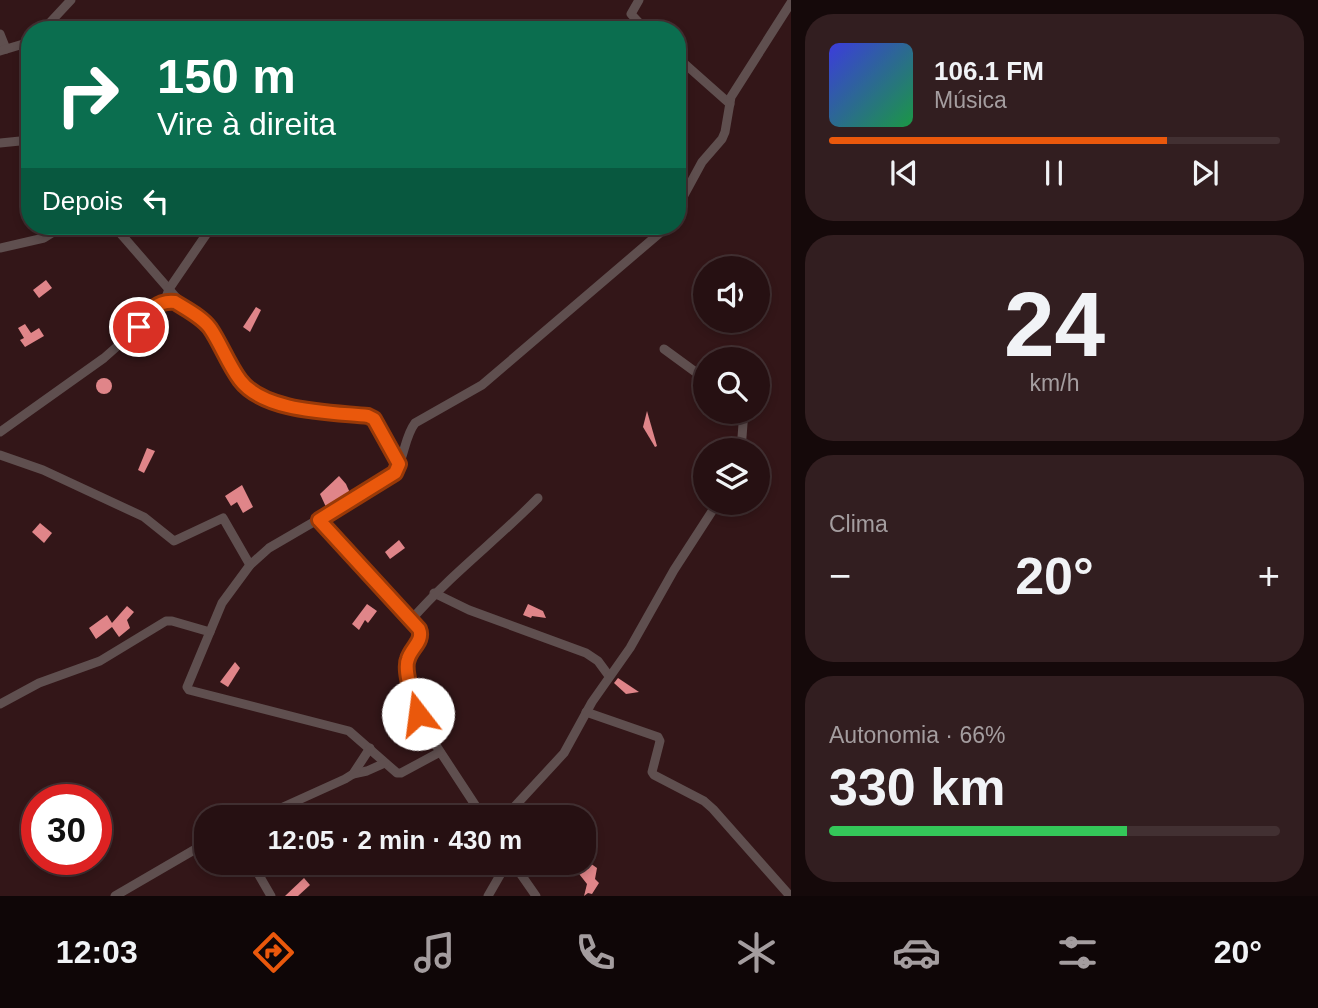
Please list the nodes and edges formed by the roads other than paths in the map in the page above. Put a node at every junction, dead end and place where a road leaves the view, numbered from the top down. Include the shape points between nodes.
1 (71, 0) edge
2 (639, 0) edge
3 (791, 1) edge
4 (51, 21) edge
5 (638, 21) edge
6 (0, 34) edge
7 (21, 45) edge
8 (3, 50) edge
9 (686, 65) edge
10 (730, 104) junction
11 (21, 141) edge
12 (0, 143) edge
13 (686, 191) edge
14 (49, 235) edge
15 (122, 235) edge
16 (206, 235) edge
17 (657, 235) edge
18 (0, 248) edge
19 (169, 289) junction
20 (164, 303) junction
21 (187, 310) junction
22 (664, 349) dead end
23 (693, 370) edge
24 (0, 432) edge
25 (0, 455) edge
26 (399, 464) junction
27 (538, 498) dead end
28 (709, 515) edge
29 (319, 520) junction
30 (250, 565) junction
31 (434, 593) junction
32 (411, 620) junction
33 (210, 632) junction
34 (609, 676) junction
35 (0, 704) edge
36 (586, 712) junction
37 (370, 748) junction
38 (440, 752) junction
39 (385, 763) junction
40 (353, 774) junction
41 (287, 805) edge
42 (475, 805) edge
43 (516, 805) edge
44 (194, 850) edge
45 (258, 875) edge
46 (500, 875) edge
47 (521, 875) edge
48 (115, 896) edge
49 (271, 896) edge
50 (488, 896) edge
51 (536, 896) edge
52 (790, 896) edge

1 - 4 street
2 - 5 street via 631,14
3 - 10 street
6 - 8 street
7 - 8 street
9 - 10 street
10 - 13 street via 726,132
11 - 12 street
14 - 18 street
15 - 19 street
16 - 19 street
17 - 26 street via 482,385 415,423
19 - 20 street
19 - 21 street
20 - 21 street via 175,302
20 - 24 street via 146,314 139,327 104,358
21 - 26 street via 209,326 248,389 281,405 368,416
22 - 23 street
25 - 30 street via 144,517 174,541 223,518
26 - 29 street via 391,477
27 - 31 street
28 - 34 street
29 - 30 street via 269,548
29 - 32 street
30 - 33 street via 222,603
31 - 32 street
31 - 34 street via 586,653
32 - 38 street via 421,634 408,658 409,685 418,714
33 - 35 street via 166,621 100,661 39,683
33 - 37 street via 187,689 349,731
34 - 36 street
36 - 43 street via 564,753
36 - 52 street via 658,737 654,775 713,809
37 - 39 street
37 - 40 street
38 - 39 street via 401,773
38 - 42 street
39 - 40 street
40 - 41 street
44 - 48 street
45 - 49 street
46 - 50 street
47 - 51 street

